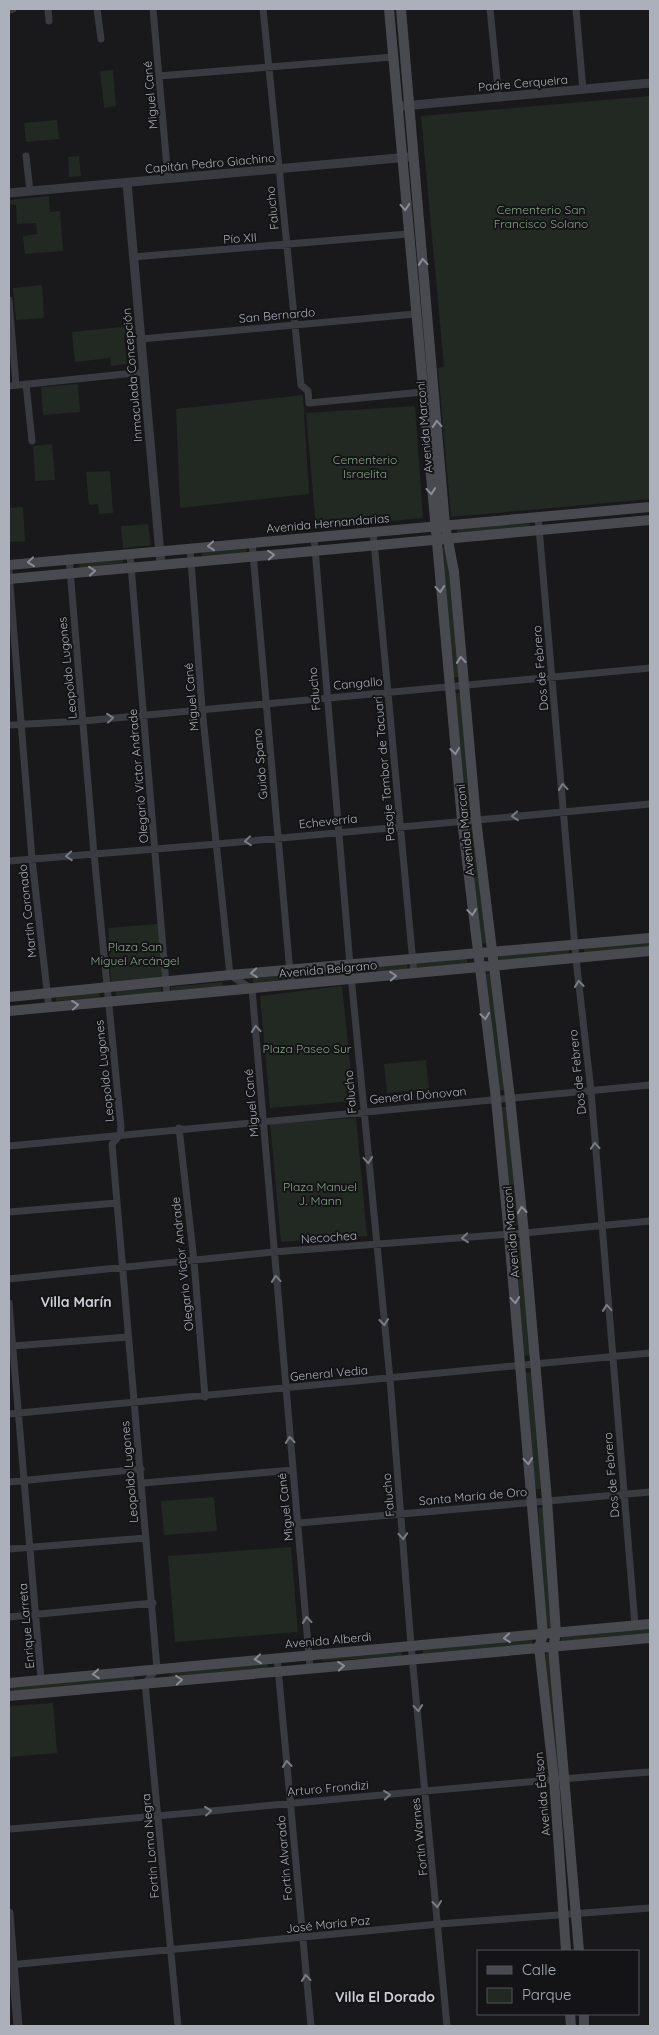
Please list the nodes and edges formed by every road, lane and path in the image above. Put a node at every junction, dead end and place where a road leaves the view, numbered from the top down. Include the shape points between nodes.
1 (13, 9) edge
2 (48, 9) edge
3 (97, 9) edge
4 (153, 9) edge
5 (263, 9) edge
6 (389, 9) edge
7 (401, 9) edge
8 (490, 9) edge
9 (576, 9) edge
10 (9, 10) edge
11 (49, 21) dead end
12 (101, 39) dead end
13 (393, 57) junction
14 (267, 66) junction
15 (159, 76) junction
16 (650, 83) edge
17 (583, 90) junction
18 (499, 98) junction
19 (410, 106) junction
20 (398, 107) junction
21 (26, 156) dead end
22 (414, 156) junction
23 (401, 158) junction
24 (279, 169) junction
25 (168, 179) junction
26 (127, 183) junction
27 (30, 192) junction
28 (9, 193) edge
29 (408, 234) junction
30 (287, 246) junction
31 (133, 257) junction
32 (9, 300) edge
33 (415, 314) junction
34 (294, 325) junction
35 (141, 339) junction
36 (144, 372) junction
37 (26, 384) junction
38 (12, 386) edge
39 (423, 392) junction
40 (32, 441) dead end
41 (650, 508) edge
42 (538, 516) junction
43 (650, 520) edge
44 (445, 525) junction
45 (434, 527) junction
46 (373, 531) junction
47 (540, 531) junction
48 (314, 537) junction
49 (450, 539) junction
50 (435, 540) junction
51 (252, 542) junction
52 (374, 546) junction
53 (190, 548) junction
54 (160, 551) junction
55 (314, 551) junction
56 (130, 554) junction
57 (253, 556) junction
58 (69, 558) junction
59 (191, 562) junction
60 (9, 565) edge
61 (161, 565) junction
62 (131, 567) junction
63 (9, 572) edge
64 (69, 573) junction
65 (9, 578) edge
66 (650, 668) edge
67 (552, 678) junction
68 (463, 686) junction
69 (448, 687) junction
70 (388, 691) junction
71 (326, 697) junction
72 (265, 702) junction
73 (202, 708) junction
74 (144, 714) junction
75 (83, 720) junction
76 (21, 724) junction
77 (9, 725) edge
78 (650, 804) edge
79 (565, 811) junction
80 (476, 819) junction
81 (462, 820) junction
82 (400, 826) junction
83 (338, 832) junction
84 (278, 838) junction
85 (217, 844) junction
86 (155, 849) junction
87 (94, 854) junction
88 (32, 859) junction
89 (9, 861) edge
90 (650, 938) edge
91 (576, 945) junction
92 (650, 951) edge
93 (492, 952) junction
94 (477, 954) junction
95 (576, 958) junction
96 (413, 960) junction
97 (350, 965) junction
98 (493, 966) junction
99 (479, 968) junction
100 (289, 970) junction
101 (230, 974) junction
102 (414, 974) junction
103 (351, 978) junction
104 (166, 982) junction
105 (291, 984) junction
106 (107, 986) junction
107 (252, 989) junction
108 (47, 993) junction
109 (167, 996) junction
110 (9, 997) edge
111 (109, 1001) junction
112 (49, 1008) junction
113 (9, 1010) edge
114 (650, 1086) edge
115 (591, 1091) junction
116 (510, 1098) junction
117 (496, 1099) junction
118 (364, 1111) junction
119 (264, 1120) junction
120 (179, 1128) junction
121 (120, 1135) junction
122 (9, 1146) edge
123 (117, 1203) junction
124 (9, 1212) edge
125 (650, 1221) edge
126 (601, 1226) junction
127 (524, 1233) junction
128 (509, 1234) junction
129 (376, 1245) junction
130 (273, 1252) junction
131 (194, 1261) junction
132 (122, 1269) junction
133 (9, 1279) edge
134 (9, 1303) edge
135 (128, 1337) junction
136 (13, 1346) junction
137 (650, 1353) edge
138 (611, 1356) junction
139 (534, 1363) junction
140 (520, 1365) junction
141 (390, 1379) junction
142 (286, 1388) junction
143 (205, 1397) junction
144 (134, 1402) junction
145 (9, 1414) edge
146 (20, 1414) junction
147 (141, 1469) junction
148 (292, 1470) junction
149 (25, 1481) junction
150 (9, 1482) edge
151 (143, 1483) junction
152 (650, 1492) edge
153 (624, 1494) junction
154 (548, 1500) junction
155 (532, 1502) junction
156 (402, 1514) junction
157 (299, 1523) junction
158 (146, 1538) junction
159 (29, 1547) junction
160 (9, 1548) edge
161 (153, 1603) junction
162 (37, 1614) junction
163 (9, 1617) edge
164 (650, 1624) edge
165 (636, 1625) junction
166 (556, 1633) junction
167 (542, 1635) junction
168 (650, 1638) edge
169 (411, 1645) junction
170 (539, 1647) junction
171 (553, 1648) junction
172 (309, 1654) junction
173 (277, 1657) junction
174 (414, 1659) junction
175 (310, 1668) junction
176 (158, 1669) junction
177 (278, 1671) junction
178 (41, 1679) junction
179 (9, 1683) edge
180 (146, 1683) junction
181 (9, 1696) edge
182 (650, 1772) edge
183 (559, 1779) junction
184 (426, 1792) junction
185 (291, 1802) junction
186 (160, 1817) junction
187 (9, 1829) edge
188 (650, 1908) edge
189 (9, 1913) edge
190 (576, 1914) junction
191 (563, 1915) junction
192 (439, 1924) junction
193 (302, 1938) junction
194 (170, 1950) junction
195 (566, 1950) edge
196 (579, 1950) edge
197 (10, 1965) edge
198 (18, 2026) edge
199 (178, 2026) edge
200 (311, 2026) edge
201 (447, 2026) edge

1 - 10 street
2 - 11 street
3 - 12 street
4 - 15 street, Miguel Cané
5 - 14 street, Falucho
6 - 13 main road, Avenida Marconi
7 - 19 main road, Avenida Marconi
8 - 18 street
9 - 17 street
13 - 14 street
13 - 20 main road, Avenida Marconi
14 - 15 street
14 - 24 street, Falucho
15 - 25 street, Miguel Cané
16 - 17 street, Padre Cerqueira
17 - 18 street, Padre Cerqueira
18 - 19 street, Padre Cerqueira
19 - 20 street, Padre Cerqueira
19 - 22 main road, Avenida Marconi
20 - 23 main road, Avenida Marconi
21 - 27 street
22 - 23 street, Capitán Pedro Giachino
44 -> 22 main road, Avenida Marconi
23 - 24 street, Capitán Pedro Giachino
23 -> 29 main road, Avenida Marconi
24 - 25 street, Capitán Pedro Giachino
24 - 30 street, Falucho
25 - 26 street, Capitán Pedro Giachino
26 - 27 street, Capitán Pedro Giachino
26 - 31 street, Inmaculada Concepción
27 - 28 street, Capitán Pedro Giachino
29 - 30 street, Pío XII
29 - 33 main road, Avenida Marconi
30 - 31 street, Pío XII
30 - 34 street, Falucho
31 - 35 street, Inmaculada Concepción
32 - 38 street
33 - 34 street, San Bernardo
33 - 39 main road, Avenida Marconi
34 - 35 street, San Bernardo
34 - 39 street, Falucho via 301,385 308,391 309,402
35 - 36 street, Inmaculada Concepción
36 - 37 street
36 - 54 street, Inmaculada Concepción
37 - 38 street
37 - 40 street
39 -> 45 main road, Avenida Marconi
41 - 42 main road, Avenida Hernandarias
42 - 44 main road, Avenida Hernandarias
42 - 47 street, Dos de Febrero
43 - 47 main road
44 - 45 main road, Avenida Hernandarias
44 - 49 main road, Avenida Marconi
45 - 46 main road, Avenida Hernandarias
45 - 50 main road, Avenida Marconi
46 - 48 main road, Avenida Hernandarias
46 - 52 street, Pasaje Tambor de Tacuarí
47 - 49 main road
47 - 67 street, Dos de Febrero
48 - 51 main road, Avenida Hernandarias
48 - 55 street, Falucho
49 - 50 main road
68 -> 49 main road, Avenida Marconi
50 - 52 main road
50 -> 69 main road, Avenida Marconi
51 -> 53 main road, Avenida Hernandarias
51 - 57 street, Guido Spano
52 - 55 main road
52 - 70 street, Pasaje Tambor de Tacuarí
53 - 54 main road, Avenida Hernandarias
53 - 59 street, Miguel Cané
54 - 56 main road, Avenida Hernandarias
54 - 61 street, Inmaculada Concepción
57 -> 55 main road
55 - 71 street, Falucho
56 - 58 main road, Avenida Hernandarias
56 - 62 street, Olegario Víctor Andrade
57 - 59 main road
57 - 72 street, Guido Spano
58 -> 60 main road, Avenida Hernandarias
58 - 64 street, Leopoldo Lugones
59 - 61 main road
59 - 73 street, Miguel Cané
61 - 62 main road
64 -> 62 main road
62 - 74 street, Olegario Víctor Andrade
63 - 65 street, Martín Coronado
64 - 65 main road
64 - 75 street, Leopoldo Lugones
65 - 76 street, Martín Coronado
66 - 67 street, Cangallo
67 - 68 street, Cangallo
79 -> 67 street, Dos de Febrero
68 - 69 street, Cangallo
68 - 80 main road, Avenida Marconi
69 - 70 street, Cangallo
69 -> 81 main road, Avenida Marconi
70 - 71 street, Cangallo
70 - 82 street, Pasaje Tambor de Tacuarí
71 - 72 street, Cangallo
71 - 83 street, Falucho
72 - 73 street, Cangallo
72 - 84 street, Guido Spano
73 - 74 street, Cangallo
73 - 85 street, Miguel Cané
75 -> 74 street, Cangallo
74 - 86 street, Olegario Víctor Andrade
75 - 76 street, Cangallo
75 - 87 street, Leopoldo Lugones
76 - 77 street, Cangallo
76 - 88 street, Martín Coronado
78 - 79 street, Echeverría
79 -> 80 street, Echeverría
79 - 91 street, Dos de Febrero
80 - 81 street, Echeverría
80 - 93 main road, Avenida Marconi
81 - 82 street, Echeverría
81 -> 94 main road, Avenida Marconi
82 - 83 street, Echeverría
82 - 96 street, Pasaje Tambor de Tacuarí
83 - 84 street, Echeverría
83 - 97 street, Falucho
84 -> 85 street, Echeverría
84 - 100 street, Guido Spano
85 - 86 street, Echeverría
85 - 101 street, Miguel Cané
86 - 87 street, Echeverría
86 - 104 street, Olegario Víctor Andrade
87 -> 88 street, Echeverría
87 - 106 street, Leopoldo Lugones
88 - 89 street, Echeverría
88 - 108 street, Martín Coronado
90 - 91 main road, Avenida Belgrano
91 - 93 main road, Avenida Belgrano
91 - 95 street, Dos de Febrero
92 - 95 main road, Avenida Belgrano
93 - 94 main road, Avenida Belgrano
93 - 98 main road, Avenida Marconi
94 - 96 main road, Avenida Belgrano
94 - 99 main road, Avenida Marconi
95 - 98 main road, Avenida Belgrano
115 -> 95 street, Dos de Febrero
96 - 97 main road, Avenida Belgrano
96 - 102 street, Pasaje Tambor de Tacuarí
97 - 100 main road, Avenida Belgrano
97 - 103 street, Falucho
98 - 99 main road, Avenida Belgrano
98 - 116 main road, Avenida Marconi
99 - 102 main road, Avenida Belgrano
99 -> 117 main road, Avenida Marconi
100 -> 101 main road, Avenida Belgrano
100 - 105 street, Guido Spano
101 - 104 main road, Avenida Belgrano
101 - 107 street
103 -> 102 main road, Avenida Belgrano
103 - 105 main road, Avenida Belgrano
103 - 118 street, Falucho
104 - 106 main road, Avenida Belgrano
104 - 109 street, Olegario Víctor Andrade
105 - 107 main road, Avenida Belgrano
106 - 108 main road, Avenida Belgrano
106 - 111 street, Leopoldo Lugones
107 - 109 main road, Avenida Belgrano
119 -> 107 street, Miguel Cané
108 - 110 main road, Avenida Belgrano
108 - 112 street, Martín Coronado
109 - 111 main road, Avenida Belgrano
112 -> 111 main road, Avenida Belgrano
111 - 121 street, Leopoldo Lugones
112 - 113 main road, Avenida Belgrano
114 - 115 street, General Dónovan
115 - 116 street, General Dónovan
126 -> 115 street, Dos de Febrero
116 - 117 street, General Dónovan
127 -> 116 main road, Avenida Marconi
117 - 118 street, General Dónovan
117 - 128 main road, Avenida Marconi
118 - 119 street, General Dónovan
118 -> 129 street, Falucho
119 - 120 street, General Dónovan
119 - 130 street, Miguel Cané
120 - 121 street, General Dónovan
120 - 131 street, Olegario Víctor Andrade
121 - 122 street, General Dónovan
121 - 123 street, Leopoldo Lugones via 112,1144
123 - 124 street
123 - 132 street, Leopoldo Lugones
125 - 126 street, Necochea
126 - 127 street, Necochea
138 -> 126 street, Dos de Febrero
127 - 128 street, Necochea
127 - 139 main road, Avenida Marconi
128 -> 129 street, Necochea
128 -> 140 main road, Avenida Marconi
129 - 130 street, Necochea
129 -> 141 street, Falucho
130 - 131 street, Necochea
142 -> 130 street, Miguel Cané
131 - 132 street, Necochea
131 - 143 street, Olegario Víctor Andrade
132 - 133 street, Necochea
132 - 135 street, Leopoldo Lugones
134 - 136 street, Enrique Larreta
135 - 136 street
135 - 144 street, Leopoldo Lugones
136 - 146 street, Enrique Larreta
137 - 138 street, General Vedia
138 - 139 street, General Vedia
138 - 153 street, Dos de Febrero
139 - 140 street, General Vedia
139 - 154 main road, Avenida Marconi
140 - 141 street, General Vedia
140 -> 155 main road, Avenida Marconi
141 - 142 street, General Vedia
141 - 156 street, Falucho
142 - 143 street, General Vedia
148 -> 142 street, Miguel Cané
143 - 144 street, General Vedia
144 - 146 street, General Vedia
144 - 147 street, Leopoldo Lugones
145 - 146 street, General Vedia
146 - 149 street, Enrique Larreta
147 - 149 street
147 - 151 street, Leopoldo Lugones
148 - 151 street
148 - 157 street, Miguel Cané
149 - 150 street
149 - 159 street, Enrique Larreta
151 - 158 street, Leopoldo Lugones
152 - 153 street, Santa María de Oro
153 - 154 street, Santa María de Oro
153 - 165 street, Dos de Febrero
154 - 155 street, Santa María de Oro
154 - 166 main road, Avenida Marconi
155 - 156 street, Santa María de Oro
155 - 167 main road, Avenida Marconi
156 - 157 street, Santa María de Oro
156 -> 169 street, Falucho
172 -> 157 street, Miguel Cané
158 - 159 street
158 - 161 street, Leopoldo Lugones
159 - 160 street
159 - 162 street, Enrique Larreta
161 - 162 street
161 - 176 street, Leopoldo Lugones
162 - 163 street
162 - 178 street, Enrique Larreta
164 - 165 main road, Avenida Alberdi
165 - 166 main road, Avenida Alberdi
166 - 167 main road, Avenida Alberdi
166 - 171 main road, Avenida Marconi
167 -> 169 main road, Avenida Alberdi
167 - 170 main road, Avenida Édison
168 - 171 main road
169 - 172 main road, Avenida Alberdi
169 - 174 street, Fortín Warnes
170 - 171 main road
170 - 174 main road
170 - 183 main road, Avenida Édison
171 - 183 main road, Avenida Édison
172 - 173 main road, Avenida Alberdi
172 - 175 street, Miguel Cané
173 -> 176 main road, Avenida Alberdi
173 - 177 street, Fortín Alvarado
175 -> 174 main road
174 -> 184 street, Fortín Warnes
175 - 177 main road
176 -> 178 main road, Avenida Alberdi
176 - 180 street
180 -> 177 main road
185 -> 177 street, Fortín Alvarado
178 - 179 main road, Avenida Alberdi
180 - 181 main road
180 - 186 street, Fortín Loma Negra
182 - 183 street, Arturo Frondizi
183 - 184 street, Arturo Frondizi
183 - 190 main road, Avenida Édison
183 - 191 main road, Avenida Édison
185 -> 184 street, Arturo Frondizi
184 -> 192 street, Fortín Warnes
186 -> 185 street, Arturo Frondizi
185 - 193 street, Fortín Alvarado
186 - 187 street, Arturo Frondizi
186 - 194 street, Fortín Loma Negra
188 - 190 street, José María Paz
189 - 197 street
190 - 191 street, José María Paz
190 - 196 main road, Avenida Édison
191 - 192 street, José María Paz
191 - 195 main road, Avenida Édison
192 - 193 street, José María Paz
192 - 201 street, Fortín Warnes
193 - 194 street, José María Paz
200 -> 193 street, Fortín Alvarado
194 - 197 street, José María Paz
194 - 199 street, Fortín Loma Negra
197 - 198 street

